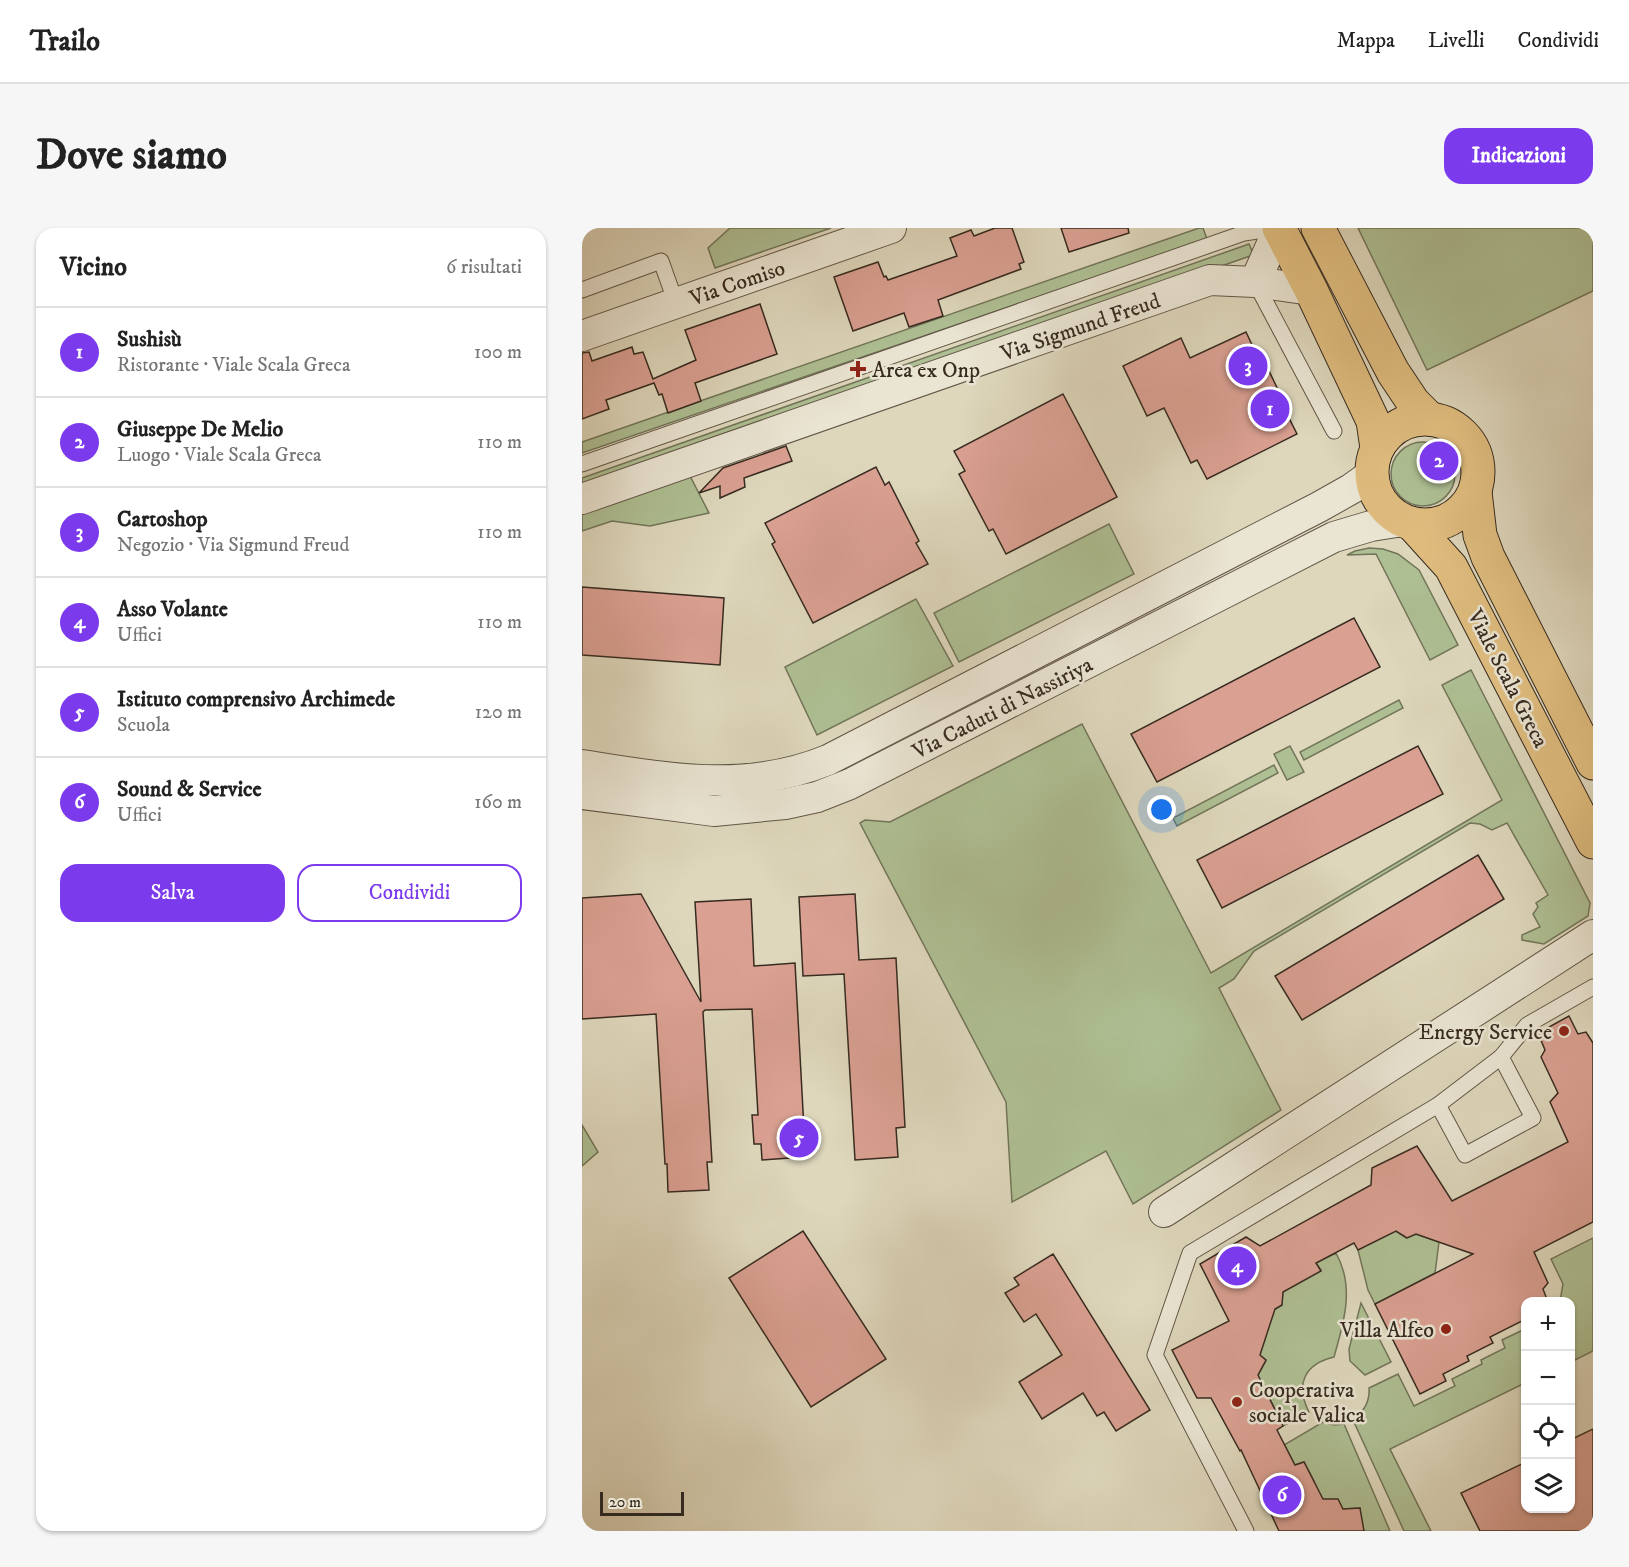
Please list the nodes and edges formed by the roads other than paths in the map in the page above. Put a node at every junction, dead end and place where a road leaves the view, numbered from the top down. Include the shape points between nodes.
1 (891, 228) edge
2 (1279, 228) edge
3 (1318, 228) edge
4 (1255, 282) junction
5 (1311, 290) junction
6 (582, 291) edge
7 (676, 303) junction
8 (582, 336) edge
9 (1430, 419) junction
10 (1334, 431) dead end
11 (1374, 461) junction
12 (582, 464) edge
13 (1475, 492) junction
14 (582, 499) edge
15 (1408, 523) junction
16 (1593, 763) edge
17 (582, 765) edge
18 (582, 794) edge
19 (1593, 842) edge
20 (1593, 935) edge
21 (1593, 987) edge
22 (1501, 1057) junction
23 (1438, 1105) junction
24 (1164, 1212) dead end
25 (1246, 1531) edge

1 - 7 street, Via Comiso
2 - 4 street
2 - 5 main road
2 - 12 lane via 1244,233
3 - 9 main road via 1393,372
4 - 5 street, Via Sigmund Freud
4 - 10 lane
4 - 14 street, Via Sigmund Freud via 1210,280
5 - 11 main road via 1373,421
6 - 7 lane via 661,261
7 - 8 street, Via Comiso
9 - 11 main road via 1399,425 1386,435
9 - 13 main road via 1446,423 1471,444 1479,476
11 - 15 main road via 1374,488 1381,502
11 - 17 street, Via Caduti di Nassiriya via 1351,489 1319,507 806,769 713,781
13 - 15 main road via 1465,508 1449,520 1431,525
13 - 16 main road, Viale Scala Greca via 1480,535 1488,557
15 - 18 street, Via Caduti di Nassiriya via 1371,526 1334,537 850,784 817,797 714,812
15 - 19 main road, Viale Scala Greca via 1451,567
20 - 24 street
21 - 22 lane via 1527,1025
22 - 23 lane
22 - 23 lane via 1533,1118 1465,1155
23 - 25 lane via 1190,1253 1155,1355

